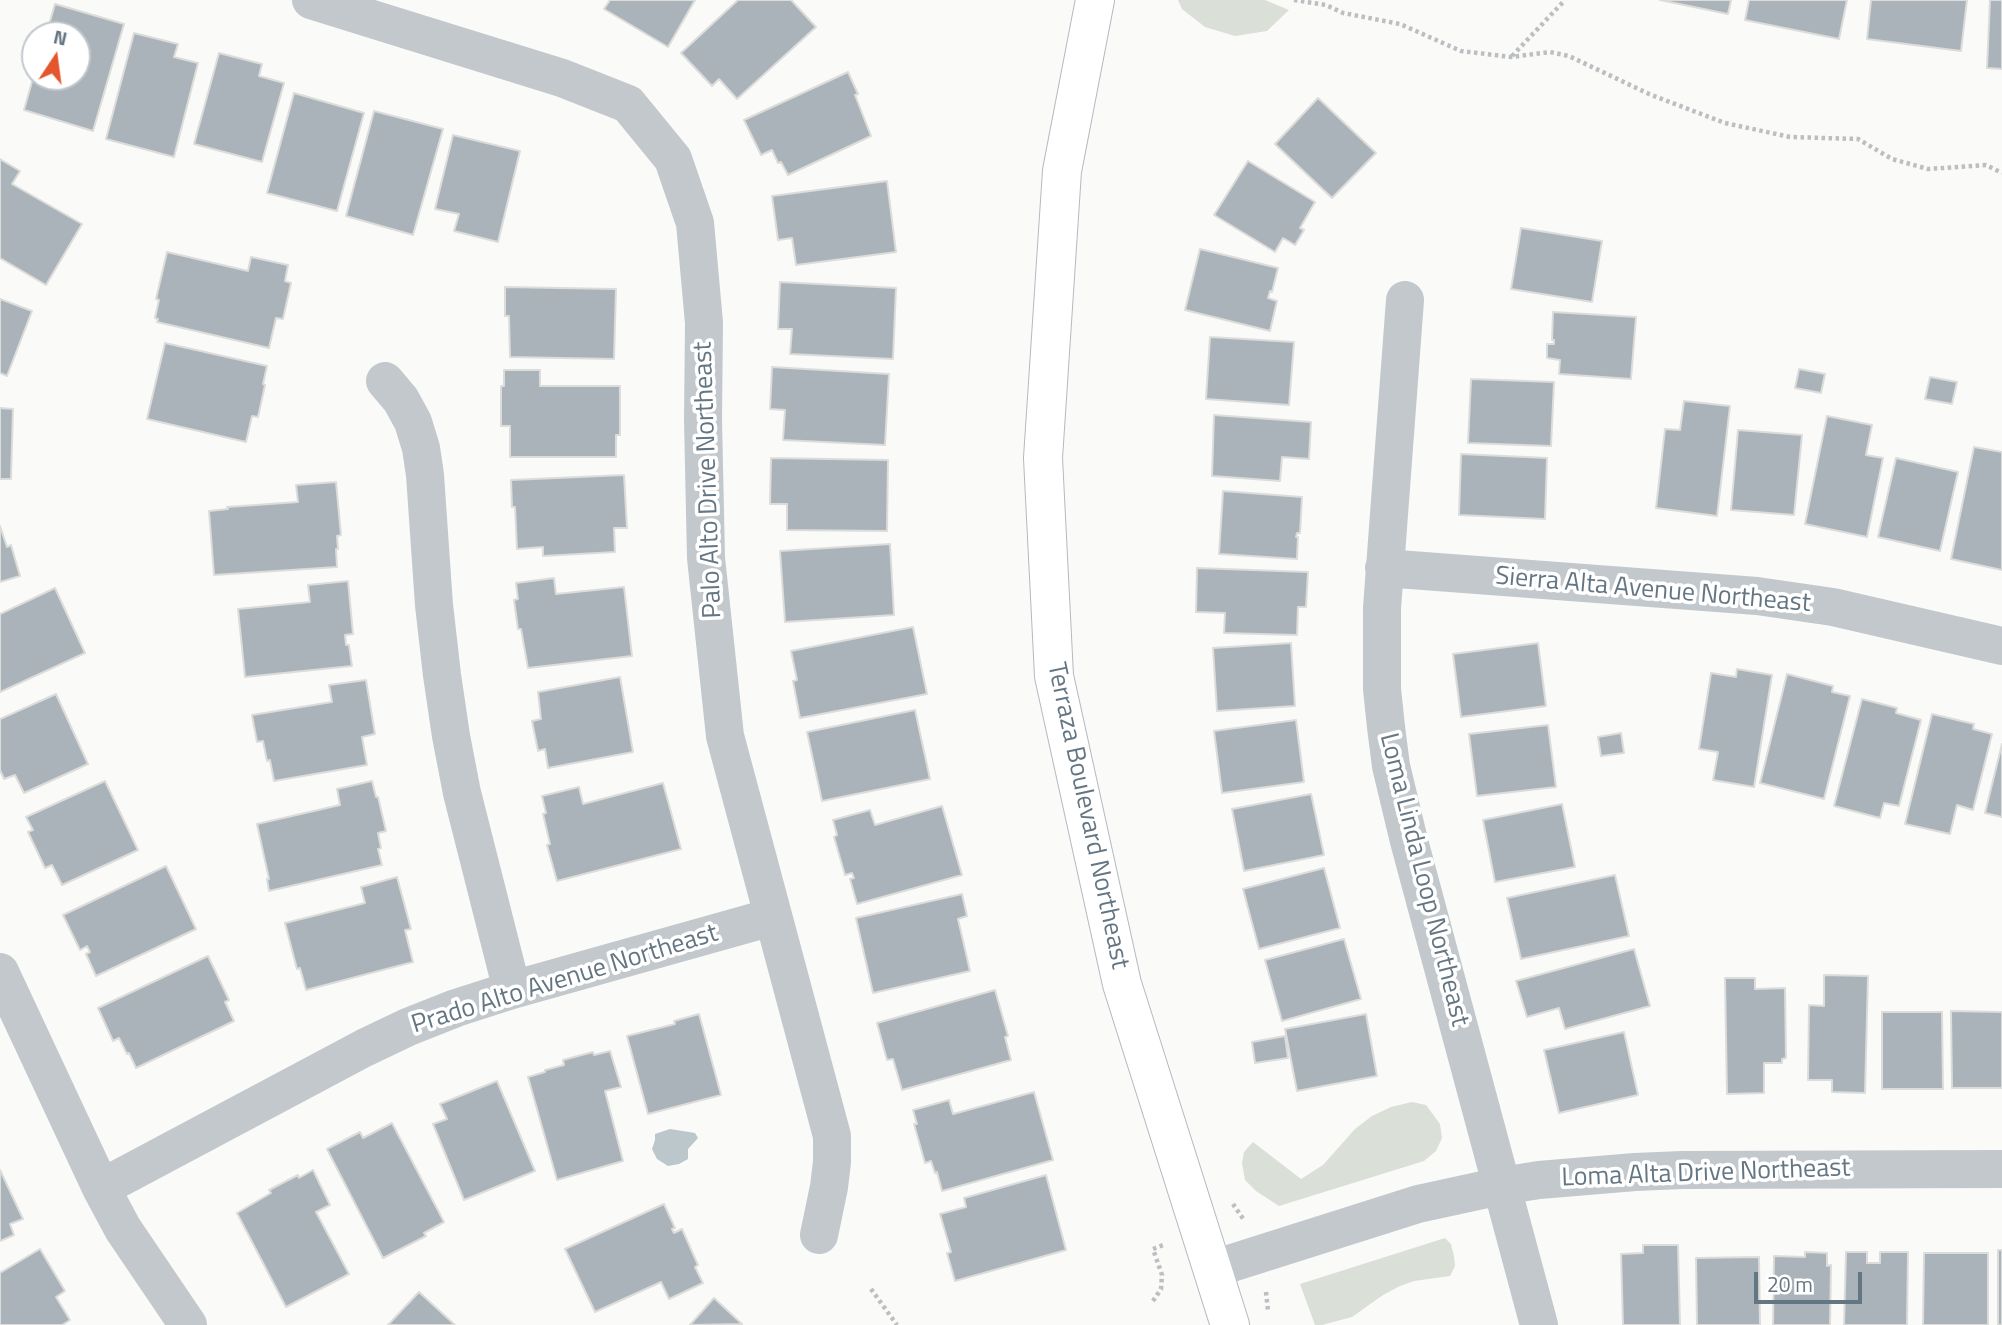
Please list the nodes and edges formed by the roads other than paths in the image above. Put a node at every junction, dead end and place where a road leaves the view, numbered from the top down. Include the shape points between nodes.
1 (312, 0) edge
2 (1096, 0) edge
3 (1405, 300) dead end
4 (385, 381) dead end
5 (1384, 568) junction
6 (2002, 646) edge
7 (772, 917) junction
8 (0, 972) edge
9 (512, 990) junction
10 (2002, 1169) edge
11 (1501, 1186) junction
12 (101, 1188) junction
13 (819, 1235) dead end
14 (1213, 1269) junction
15 (188, 1325) edge
16 (1230, 1325) edge
17 (1539, 1325) edge

1 - 7 street, Palo Alto Drive Northeast via 562,78 628,104 673,159 695,223 704,323 706,558 725,736
2 - 14 street, Terraza Boulevard Northeast via 1062,171 1043,458 1054,676 1122,984
3 - 5 street, Loma Linda Loop Northeast
4 - 9 street via 413,422 421,448 451,736
5 - 6 street, Sierra Alta Avenue Northeast via 1757,596 1833,607
5 - 11 street, Loma Linda Loop Northeast via 1382,689 1391,766
7 - 9 street, Prado Alto Avenue Northeast
7 - 13 street, Palo Alto Drive Northeast via 832,1136 829,1187
8 - 12 street
9 - 12 street, Prado Alto Avenue Northeast via 456,1007 364,1048
10 - 11 street, Loma Alta Drive Northeast via 1670,1170
11 - 14 street, Loma Alta Drive Northeast via 1419,1204
11 - 17 street, Loma Linda Loop Northeast
12 - 15 street
14 - 16 street, Terraza Boulevard Northeast

